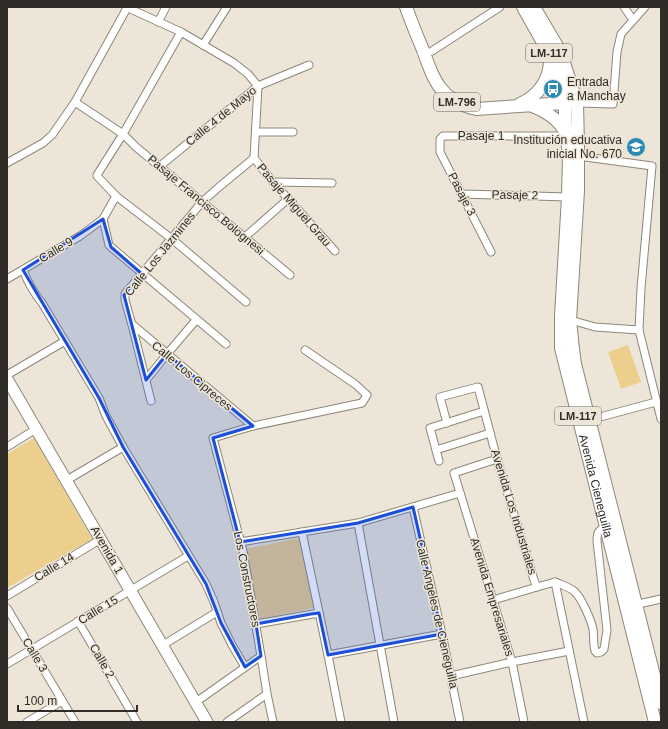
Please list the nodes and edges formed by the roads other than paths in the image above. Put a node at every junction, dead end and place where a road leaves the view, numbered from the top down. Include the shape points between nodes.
1 (126, 7) edge
2 (166, 7) edge
3 (227, 7) edge
4 (406, 7) edge
5 (500, 7) edge
6 (527, 7) edge
7 (624, 7) edge
8 (645, 7) edge
9 (633, 20) junction
10 (158, 22) junction
11 (181, 32) junction
12 (203, 45) junction
13 (432, 51) dead end
14 (550, 54) junction
15 (309, 65) dead end
16 (258, 86) junction
17 (75, 102) junction
18 (571, 103) junction
19 (514, 106) junction
20 (530, 106) junction
21 (256, 132) junction
22 (294, 132) dead end
23 (123, 134) junction
24 (443, 136) joint
25 (567, 136) junction
26 (578, 156) junction
27 (254, 158) junction
28 (7, 163) edge
29 (160, 166) junction
30 (273, 182) junction
31 (332, 183) dead end
32 (462, 194) junction
33 (116, 196) junction
34 (568, 197) junction
35 (288, 199) junction
36 (202, 202) junction
37 (103, 219) junction
38 (245, 237) junction
39 (172, 239) junction
40 (335, 251) dead end
41 (491, 252) dead end
42 (23, 270) junction
43 (142, 274) junction
44 (290, 275) dead end
45 (7, 279) edge
46 (246, 302) dead end
47 (565, 318) junction
48 (196, 320) junction
49 (132, 325) junction
50 (639, 330) junction
51 (65, 341) junction
52 (226, 344) dead end
53 (305, 350) dead end
54 (167, 354) junction
55 (7, 375) edge
56 (7, 378) edge
57 (146, 380) junction
58 (151, 401) dead end
59 (656, 402) junction
60 (484, 411) junction
61 (589, 420) junction
62 (661, 420) edge
63 (447, 423) junction
64 (253, 426) junction
65 (36, 429) junction
66 (490, 433) junction
67 (7, 447) edge
68 (123, 447) junction
69 (436, 450) junction
70 (498, 459) junction
71 (439, 461) dead end
72 (67, 480) junction
73 (460, 493) junction
74 (413, 507) junction
75 (358, 523) junction
76 (606, 527) junction
77 (302, 532) junction
78 (101, 539) junction
79 (240, 542) junction
80 (188, 556) junction
81 (555, 582) junction
82 (537, 587) junction
83 (131, 590) junction
84 (7, 596) edge
85 (661, 599) edge
86 (493, 600) junction
87 (631, 606) junction
88 (7, 608) edge
89 (217, 612) junction
90 (319, 613) junction
91 (78, 622) junction
92 (256, 624) junction
93 (442, 634) junction
94 (163, 645) junction
95 (380, 646) junction
96 (32, 649) junction
97 (569, 652) junction
98 (328, 655) junction
99 (262, 656) junction
100 (512, 662) junction
101 (7, 664) edge
102 (245, 667) junction
103 (451, 676) junction
104 (267, 694) junction
105 (62, 701) junction
106 (196, 702) junction
107 (661, 703) edge
108 (27, 722) edge
109 (74, 722) edge
110 (137, 722) edge
111 (207, 722) edge
112 (227, 722) edge
113 (272, 722) edge
114 (341, 722) edge
115 (394, 722) edge
116 (460, 722) edge
117 (524, 722) edge
118 (584, 722) edge
119 (655, 722) edge

1 - 10 street
1 - 17 street
2 - 10 street
3 - 12 street
4 - 19 main road, LM-796 via 432,75 446,94 463,105 476,109
5 - 13 street
6 - 14 main road, LM-117
6 - 18 main road, LM-117 via 557,46 564,63
7 - 9 street
8 - 9 street
9 - 18 street via 621,34 617,52 614,104
10 - 11 street
11 - 12 street
11 - 23 street
12 - 16 street via 240,68
14 - 18 main road, LM-117 via 560,83
14 - 19 main road via 548,76 541,88 532,98
15 - 16 street, Calle 4 de Mayo
16 - 21 street, Pasaje Miguel Grau
16 - 29 street, Calle 4 de Mayo
17 - 23 street, Pasaje Francisco Bolognesi
17 - 28 street via 52,136
18 - 20 main road, LM-796
18 - 25 main road, Avenida Cieneguilla / LM-117 via 565,118
18 - 26 main road, Avenida Cieneguilla / LM-117
19 - 20 main road, LM-796
20 - 25 main road via 558,122
21 - 22 street
21 - 27 street, Pasaje Miguel Grau
23 - 29 street, Pasaje Francisco Bolognesi
23 - 33 street via 97,175
24 - 25 street, Pasaje 1
24 - 32 street, Pasaje 3 via 440,139 440,152
25 - 34 main road, Avenida Cieneguilla / LM-117
26 - 47 main road, Avenida Cieneguilla / LM-117 via 578,191
26 - 50 street via 652,166
27 - 30 street, Pasaje Miguel Grau
27 - 36 street, Calle Los Jazmines
29 - 36 street, Pasaje Francisco Bolognesi
30 - 31 street
30 - 35 street, Pasaje Miguel Grau
32 - 34 street, Pasaje 2
32 - 41 street, Pasaje 3
33 - 37 street
33 - 39 street
34 - 47 main road, Avenida Cieneguilla / LM-117
35 - 38 street
35 - 40 street, Pasaje Miguel Grau
36 - 38 street, Pasaje Francisco Bolognesi
36 - 39 street, Calle Los Jazmines
37 - 42 street, Calle 9
37 - 43 street via 109,245
38 - 44 street, Pasaje Francisco Bolognesi
39 - 43 street, Calle Los Jazmines
39 - 46 street
42 - 45 street, Calle 9
42 - 51 street via 34,293
43 - 48 street
43 - 49 street, Calle Los Jazmines via 124,297
47 - 50 street via 595,326
47 - 61 main road, Avenida Cieneguilla / LM-117
47 - 76 main road, Avenida Cieneguilla / LM-117 via 562,348
48 - 52 street
48 - 54 street
49 - 54 street, Calle Los Cipreces
49 - 57 street, Calle Los Jazmines
50 - 59 street
51 - 55 street
51 - 68 street
53 - 64 street via 367,395 362,403
54 - 57 street
54 - 64 street, Calle Los Cipreces
56 - 65 street, Avenida 1
57 - 58 street, Calle Los Jazmines
59 - 61 street
59 - 62 street
60 - 63 street
60 - 63 street, Avenida Los Industriales via 478,387 440,397
60 - 66 street, Avenida Los Industriales
61 - 87 main road, Avenida Cieneguilla / LM-117
63 - 69 street via 430,428
64 - 79 street, Los Constructores via 213,438
65 - 67 street
65 - 72 street, Avenida 1
66 - 69 street
66 - 70 street, Avenida Los Industriales
68 - 72 street
68 - 80 street
69 - 71 street
70 - 73 street, Avenida Empresariales via 454,473
70 - 82 street, Avenida Los Industriales
72 - 78 street, Avenida 1
73 - 74 street
73 - 86 street, Avenida Empresariales
74 - 75 street
74 - 93 street, Calle Angeles de Cieneguilla
75 - 77 street
75 - 95 street
76 - 81 street via 597,534 607,630 604,649 601,652 595,651 593,630 588,615 575,592
76 - 87 main road, Avenida Cieneguilla / LM-117
77 - 79 street
77 - 90 street
78 - 83 street, Avenida 1
78 - 84 street, Calle 14
79 - 92 street, Los Constructores
80 - 83 street, Calle 15
80 - 89 street via 206,584
81 - 82 street, Avenida Los Industriales
81 - 97 street
82 - 86 street
83 - 91 street, Calle 15
83 - 94 street, Avenida 1
85 - 87 street
86 - 100 street, Avenida Empresariales
87 - 107 main road, Avenida Cieneguilla / LM-117
87 - 119 main road, Avenida Cieneguilla / LM-117
88 - 96 street, Calle 3
89 - 94 street
89 - 102 street
90 - 92 street
90 - 98 street
91 - 96 street, Calle 15
91 - 110 street, Calle 2
92 - 99 street, Los Constructores
93 - 95 street
93 - 103 street, Calle Angeles de Cieneguilla
94 - 106 street, Avenida 1
95 - 98 street
95 - 115 street
96 - 101 street, Calle 15
96 - 105 street, Calle 3
97 - 100 street
97 - 118 street
98 - 114 street
99 - 102 street
99 - 104 street, Los Constructores
100 - 103 street
100 - 117 street, Avenida Empresariales
102 - 106 street
103 - 116 street, Calle Angeles de Cieneguilla
104 - 112 street
104 - 113 street, Los Constructores
105 - 108 street
105 - 109 street, Calle 3
106 - 111 street, Avenida 1

